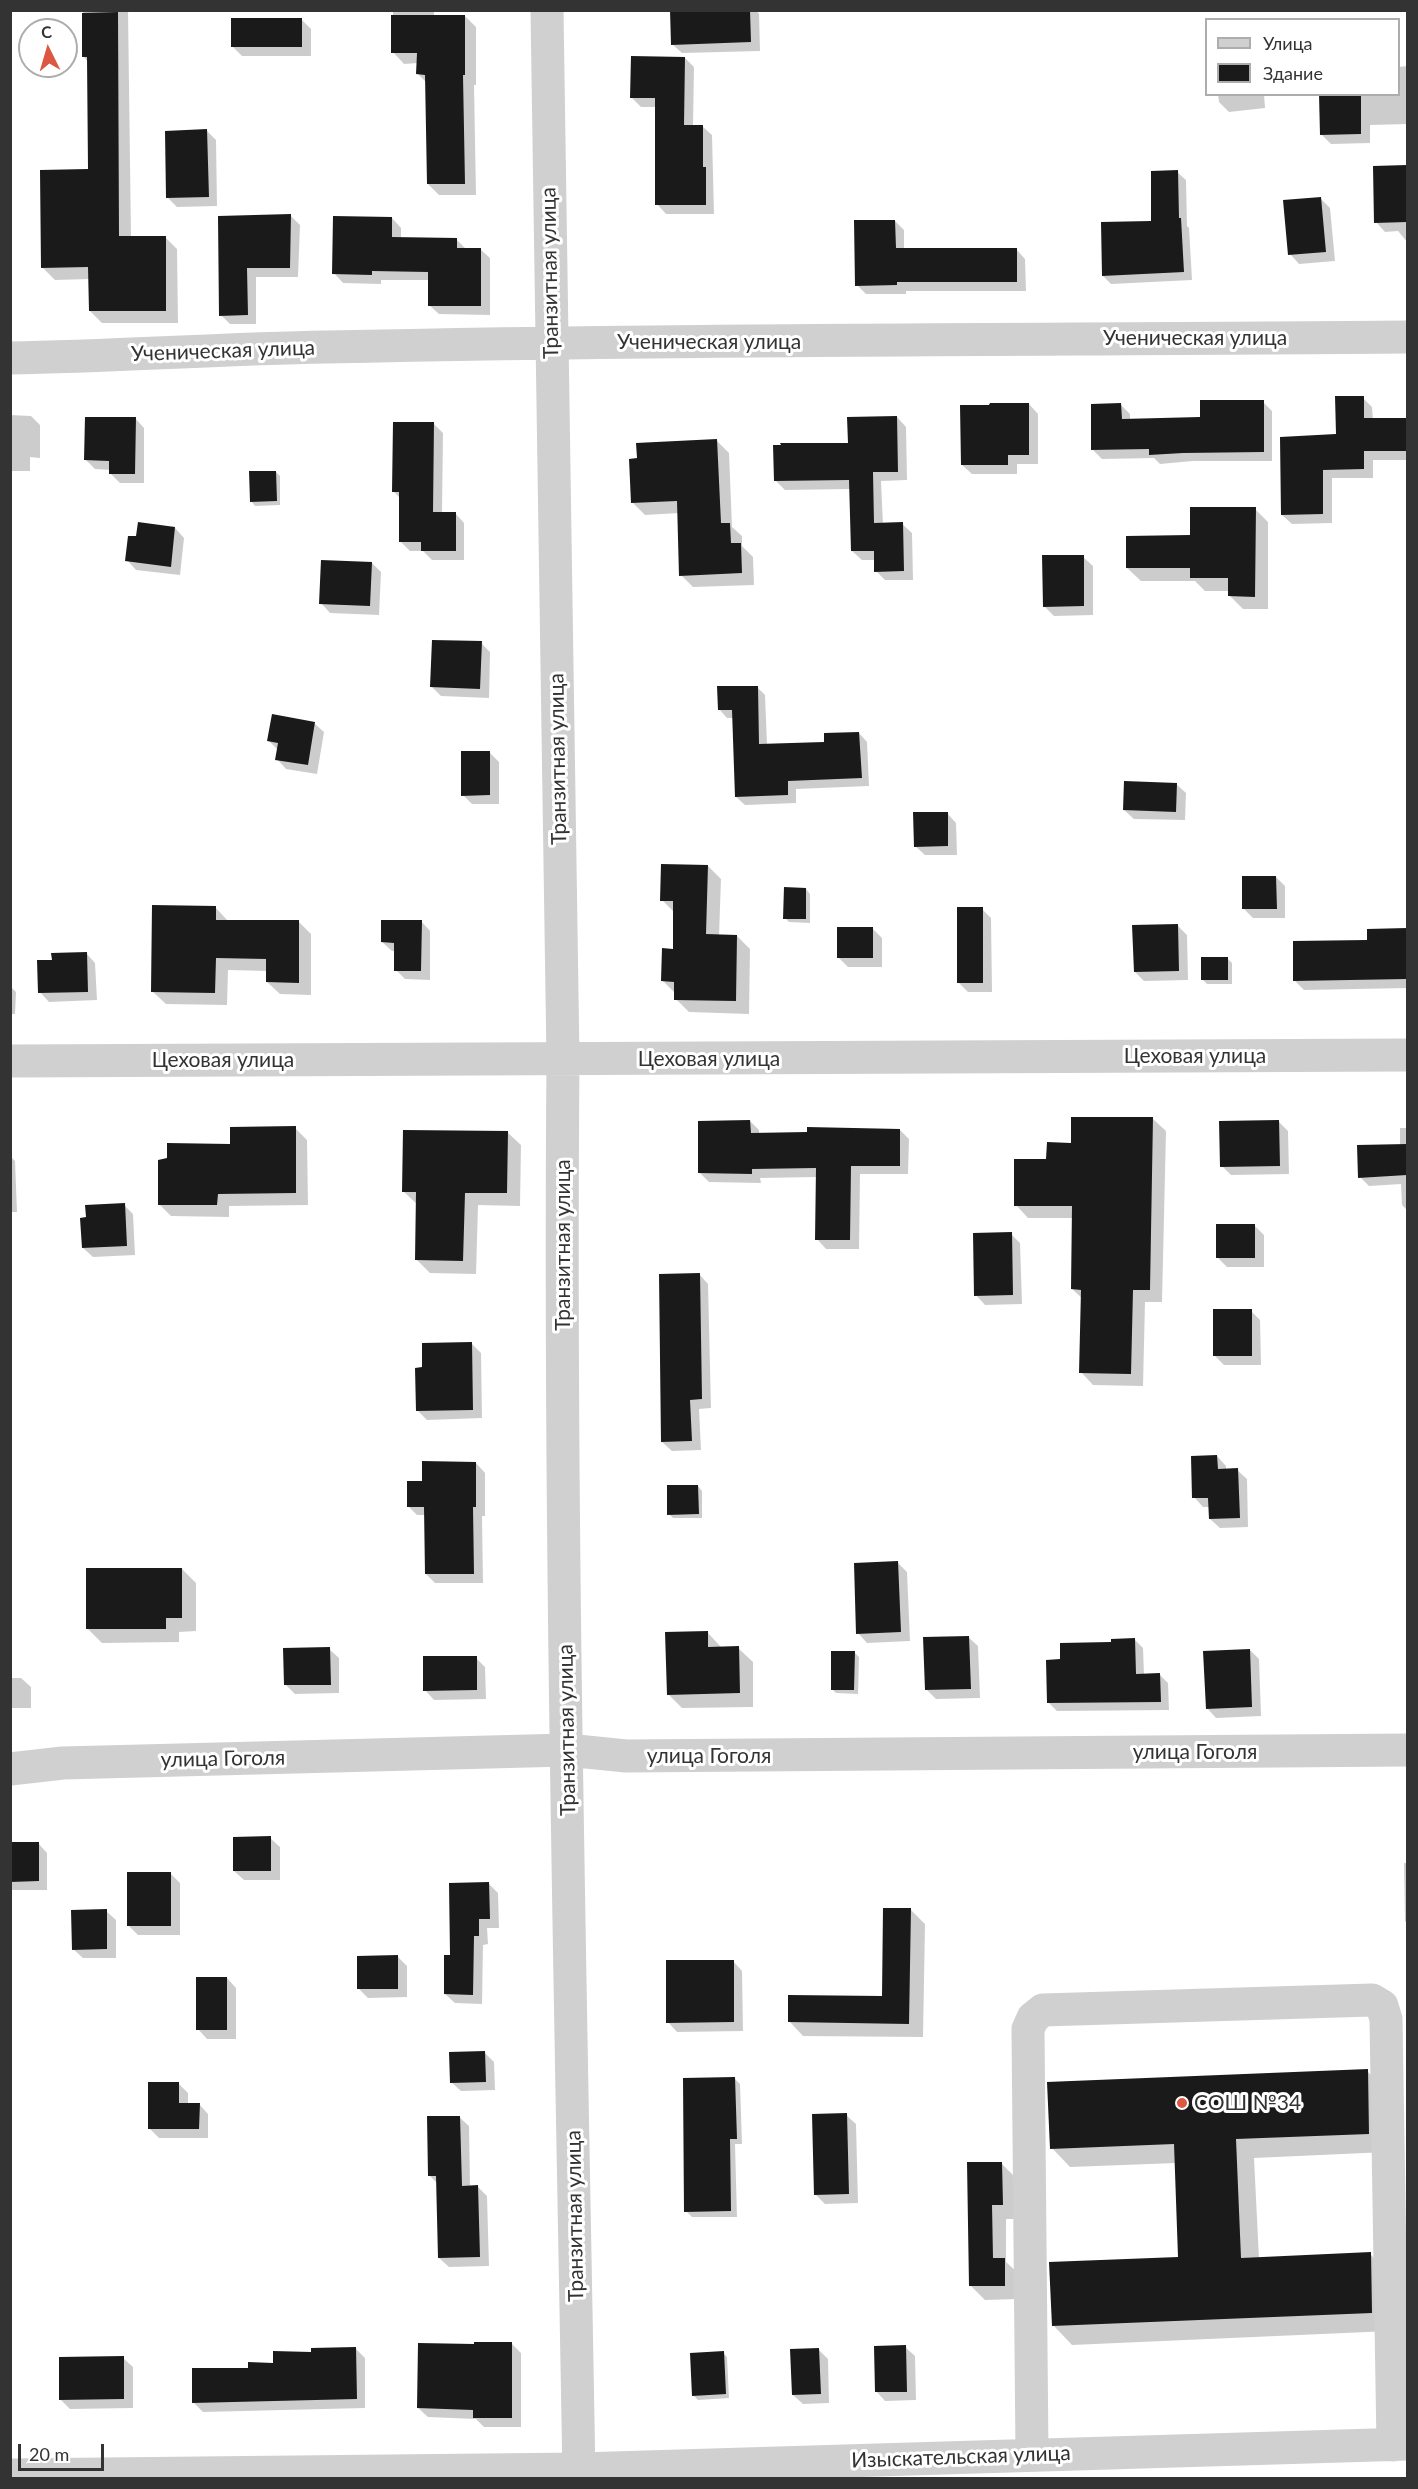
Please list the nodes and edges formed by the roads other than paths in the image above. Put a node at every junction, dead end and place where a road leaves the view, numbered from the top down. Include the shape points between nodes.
1 (547, 10) edge
2 (1407, 337) edge
3 (551, 344) junction
4 (10, 358) edge
5 (1407, 1055) edge
6 (563, 1059) junction
7 (10, 1061) edge
8 (567, 1750) junction
9 (1407, 1750) edge
10 (10, 1769) edge
11 (1400, 2445) edge
12 (1032, 2454) junction
13 (579, 2474) edge
14 (10, 2475) edge

1 - 3 street, Транзитная улица
2 - 3 street, Ученическая улица
3 - 4 street, Ученическая улица
3 - 6 street, Транзитная улица
5 - 6 street, Цеховая улица
6 - 7 street, Цеховая улица
6 - 8 street, Транзитная улица
8 - 9 street, улица Гоголя via 626,1756
8 - 10 street, улица Гоголя via 63,1762
8 - 13 street, Транзитная улица
11 - 12 street, Изыскательская улица
11 - 12 street via 1386,2019 1382,2006 1372,2000 1043,2010 1034,2018 1028,2029
12 - 13 street, Изыскательская улица
13 - 14 street, Изыскательская улица

